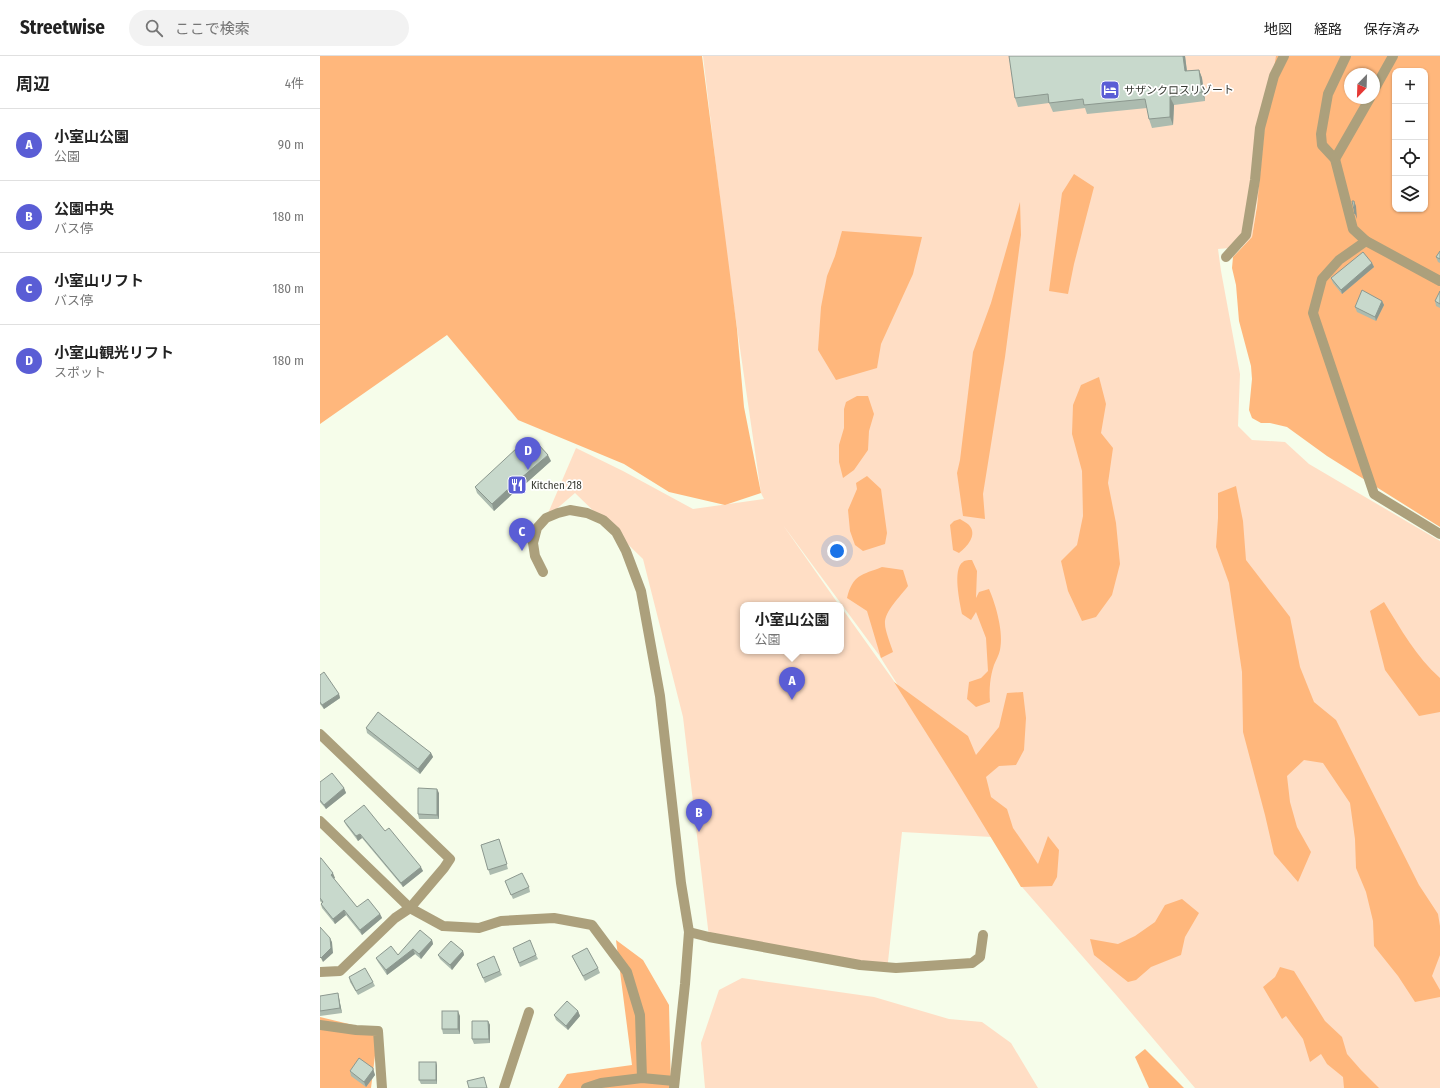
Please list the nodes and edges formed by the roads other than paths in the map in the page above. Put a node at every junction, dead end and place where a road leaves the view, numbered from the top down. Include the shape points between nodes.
1 (1284, 56) edge
2 (1346, 56) edge
3 (1394, 56) edge
4 (1380, 80) edge
5 (1367, 104) edge
6 (1335, 159) junction
7 (1366, 241) junction
8 (1226, 257) dead end
9 (1440, 281) edge
10 (1440, 534) edge
11 (543, 572) dead end
12 (320, 734) edge
13 (320, 821) edge
14 (410, 908) junction
15 (689, 932) junction
16 (983, 935) dead end
17 (320, 972) edge
18 (530, 1012) dead end
19 (320, 1025) edge
20 (642, 1078) junction
21 (674, 1085) edge
22 (382, 1088) edge
23 (504, 1088) edge
24 (586, 1088) edge

1 - 8 street via 1274,76 1260,128 1246,235
2 - 6 street via 1328,94 1321,134 1322,145
3 - 4 street
5 - 6 street
6 - 7 street via 1352,229
7 - 9 street
7 - 10 street via 1339,260 1322,279 1313,313 1374,494
11 - 15 street via 535,556 533,543 538,528 546,518 570,510 587,513 603,520 616,532 626,551 641,591 660,696
12 - 14 street via 450,859
13 - 14 street
14 - 17 street via 395,918 340,970
14 - 20 street via 443,926 479,928 501,921 554,918 592,925 627,972 640,1014
15 - 16 street via 853,963 896,968 972,963 980,957
15 - 21 street
18 - 23 street
19 - 22 street via 378,1031
20 - 21 street
20 - 24 street via 601,1083

